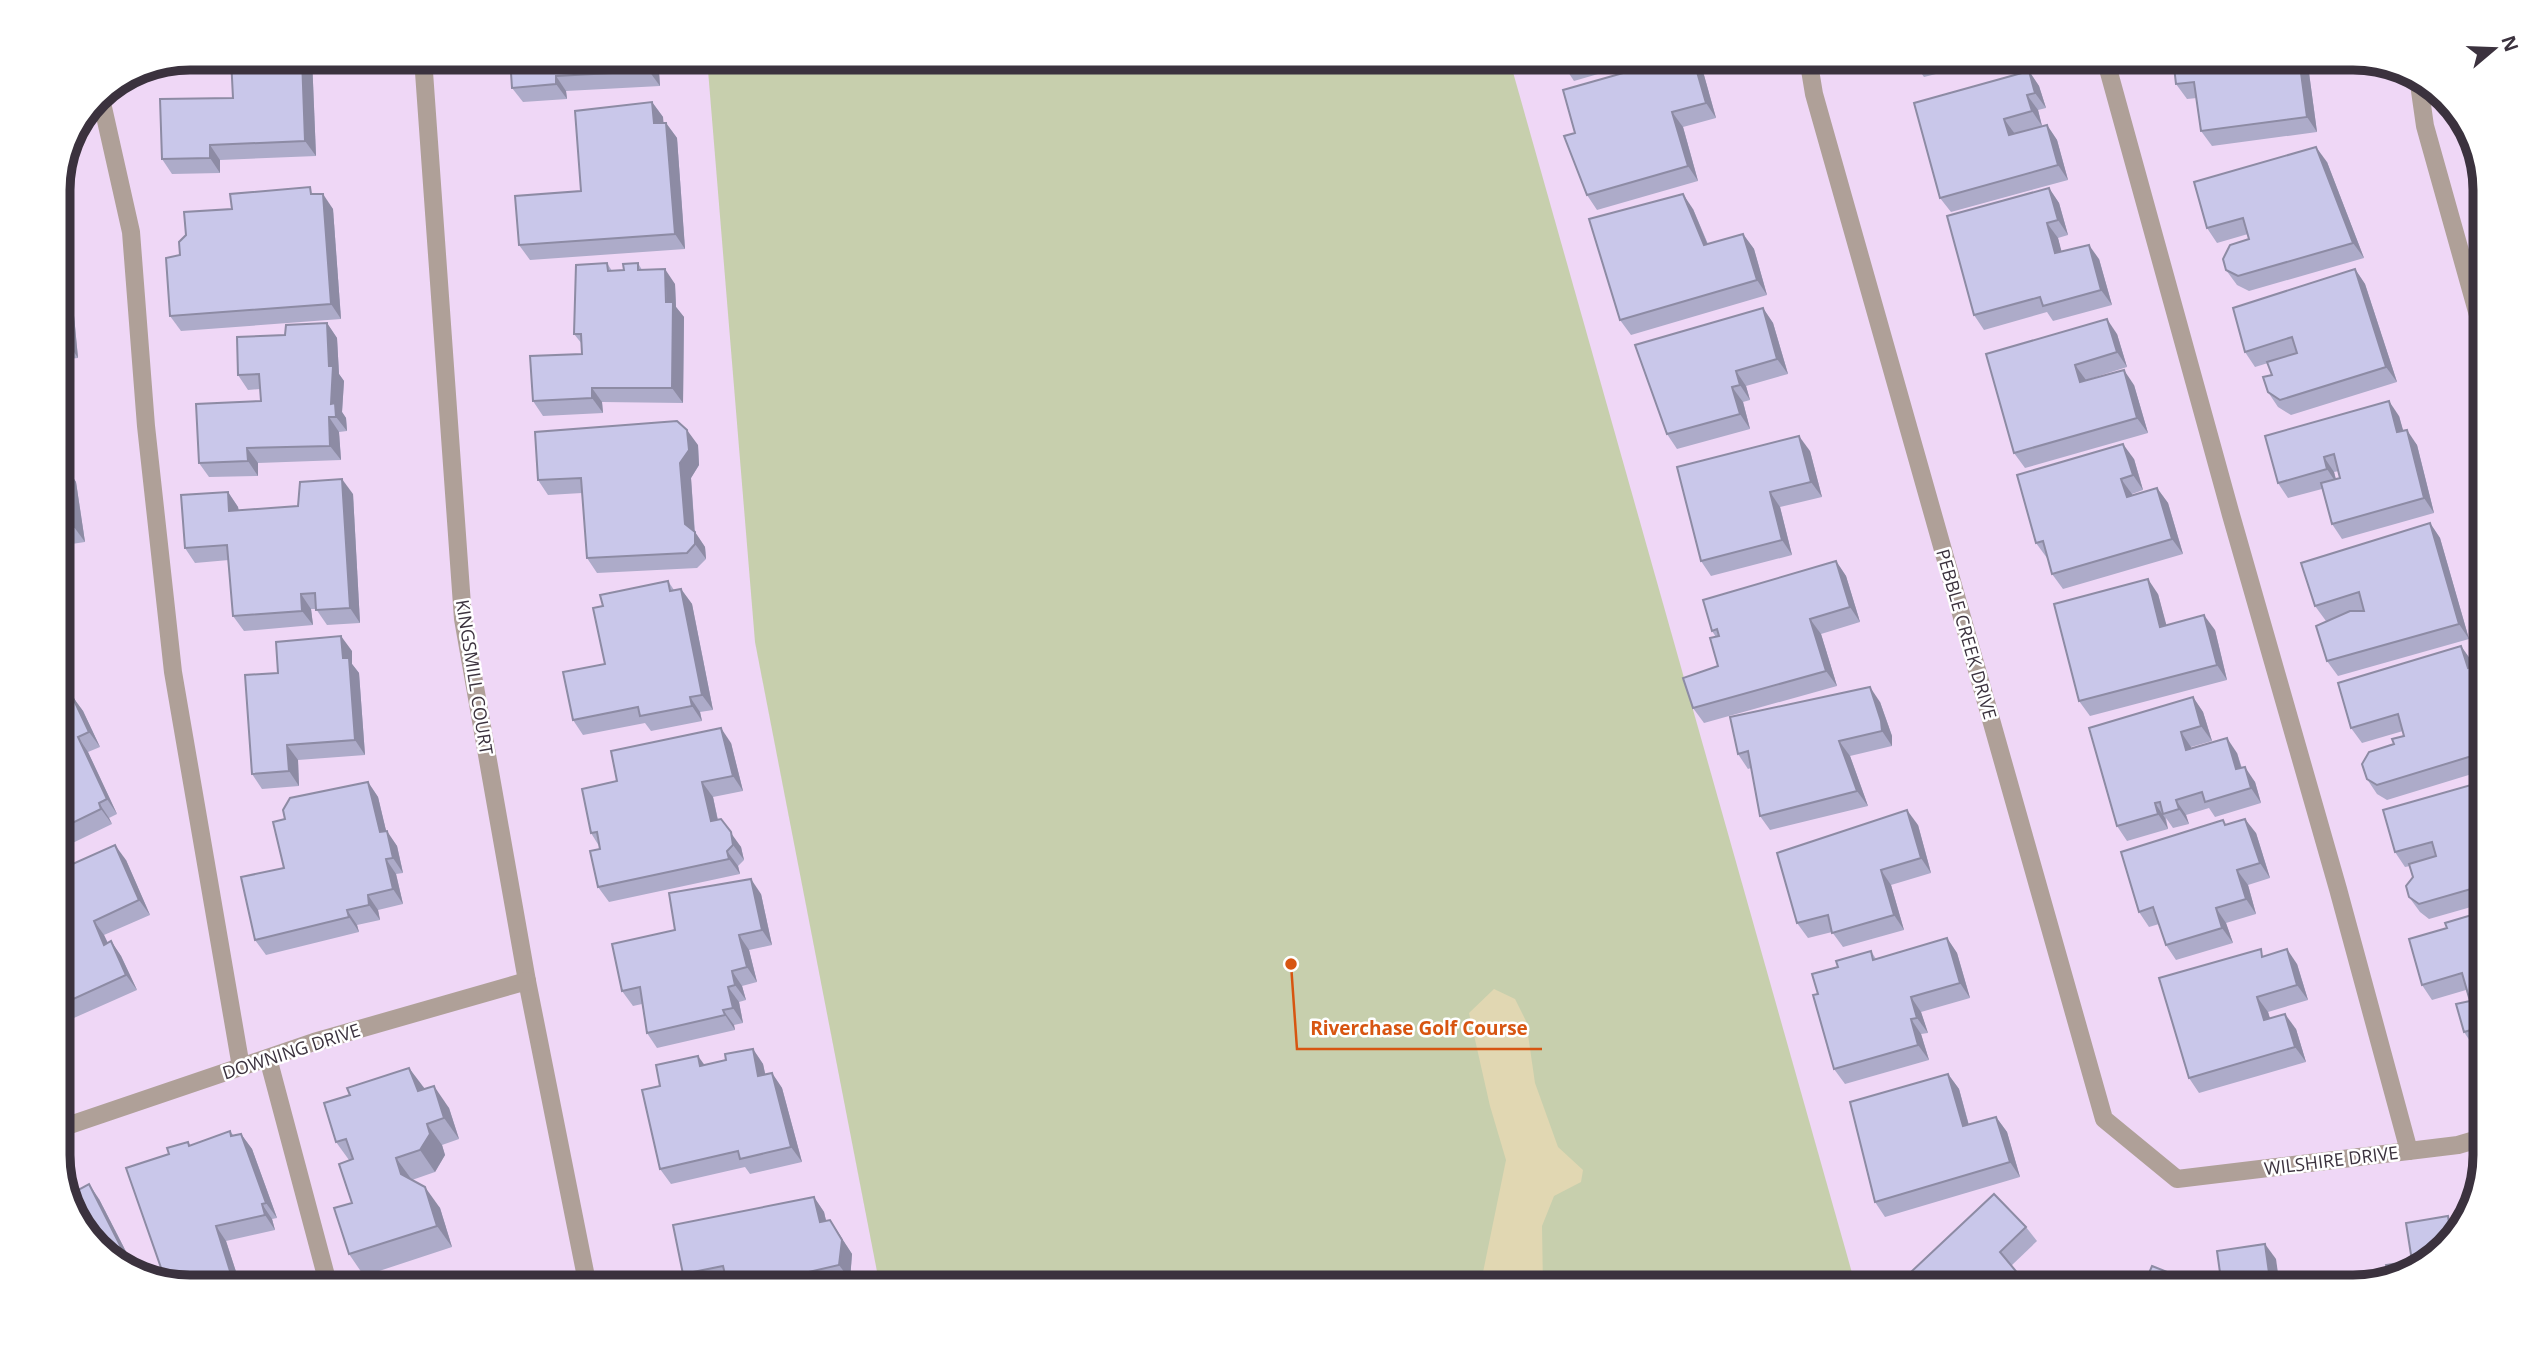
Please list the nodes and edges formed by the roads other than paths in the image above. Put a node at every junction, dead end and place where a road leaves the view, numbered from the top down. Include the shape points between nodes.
1 (424, 70) edge
2 (1810, 70) edge
3 (2108, 70) edge
4 (2419, 90) edge
5 (103, 108) edge
6 (2473, 297) edge
7 (527, 981) junction
8 (268, 1058) junction
9 (241, 1067) junction
10 (70, 1125) edge
11 (2473, 1141) edge
12 (2409, 1151) junction
13 (2177, 1179) joint
14 (326, 1275) edge
15 (586, 1275) edge

1 - 7 street, KINGSMILL COURT via 463,619
2 - 13 street, PEBBLE CREEK DRIVE via 2104,1119
3 - 12 street
4 - 6 street
5 - 9 street via 131,232 146,426 173,672
7 - 8 street, DOWNING DRIVE
7 - 15 street, KINGSMILL COURT
8 - 9 street, DOWNING DRIVE
8 - 14 street
9 - 10 street, DOWNING DRIVE
11 - 12 street, WILSHIRE DRIVE
12 - 13 street, WILSHIRE DRIVE

